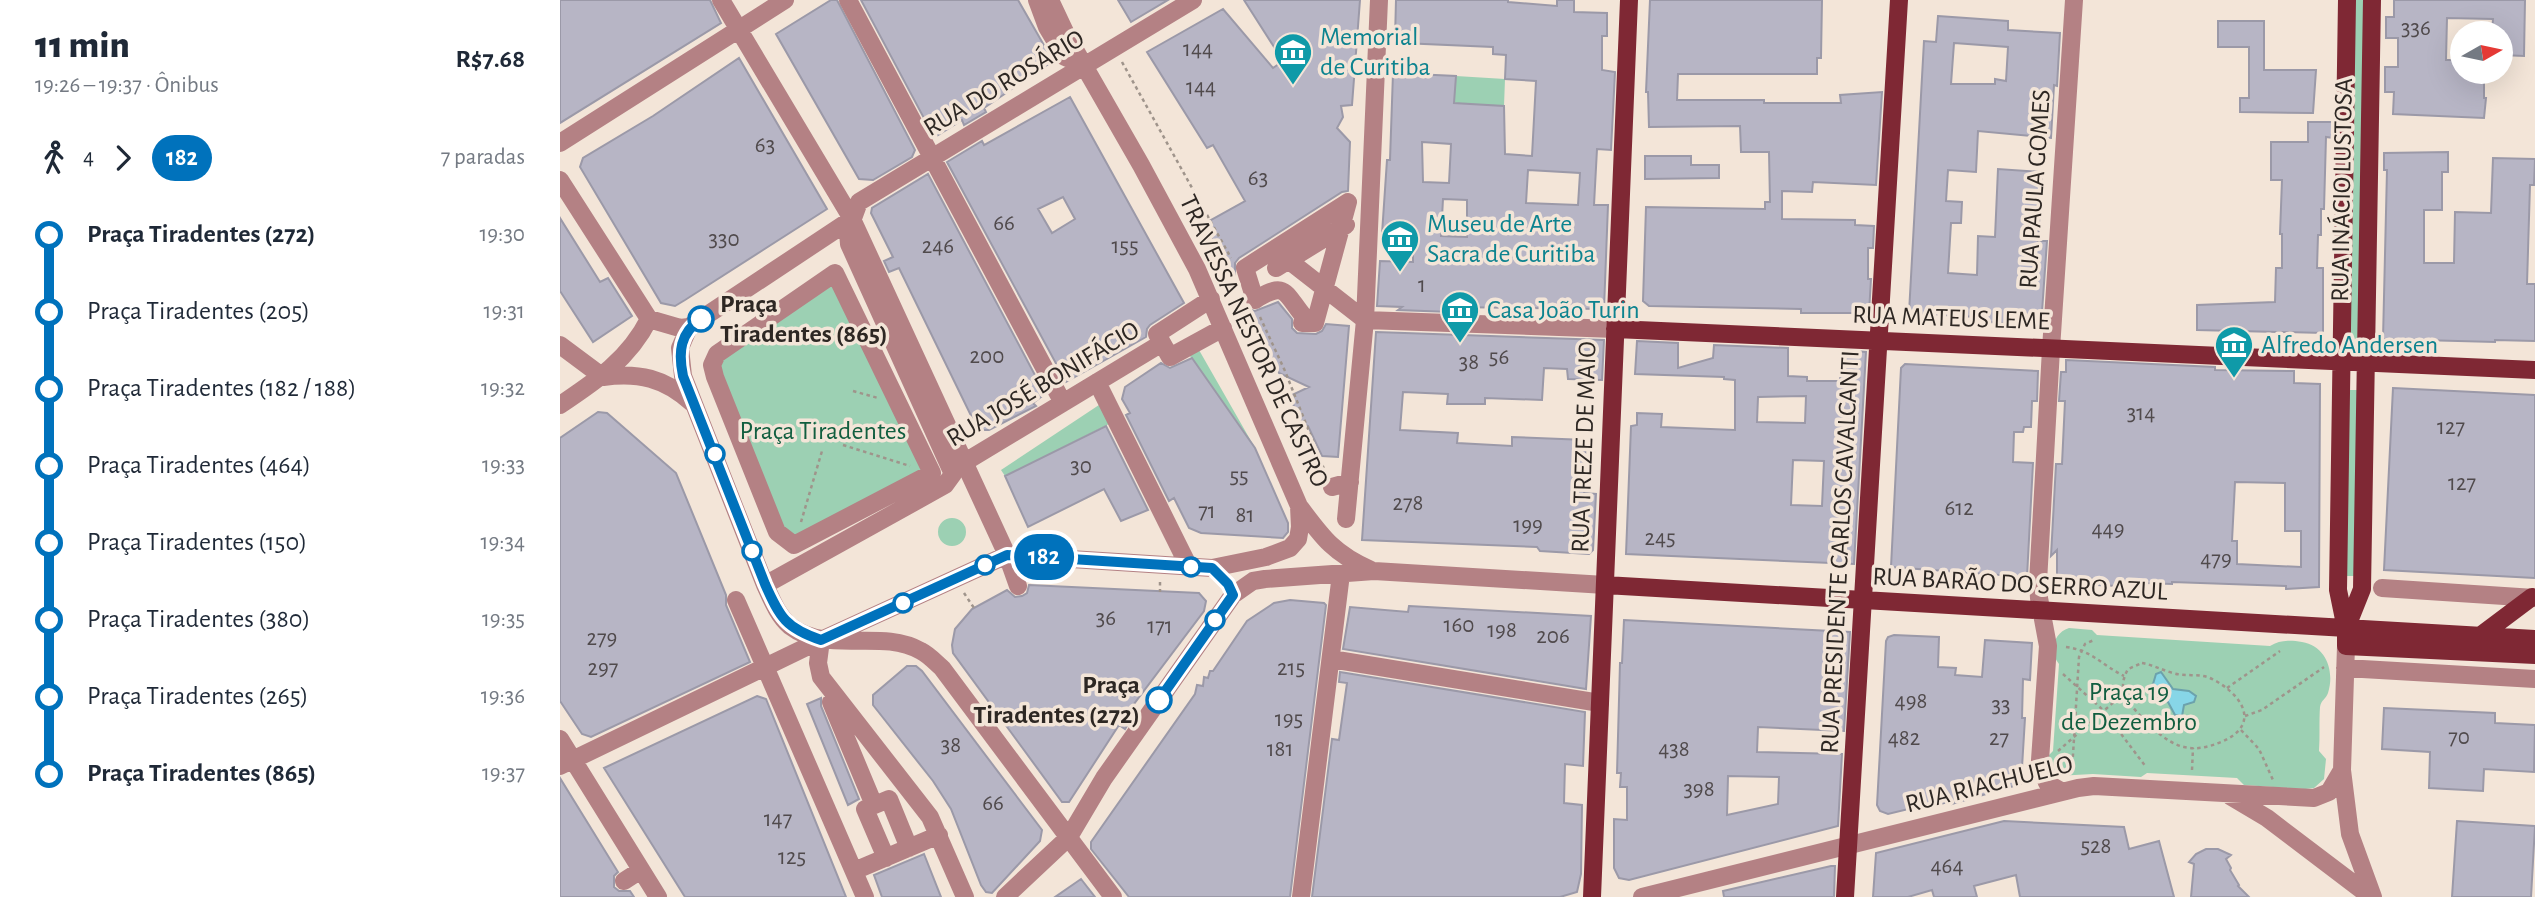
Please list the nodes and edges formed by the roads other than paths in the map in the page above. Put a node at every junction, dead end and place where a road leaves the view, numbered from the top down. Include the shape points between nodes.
1 (722, 0) edge
2 (785, 0) edge
3 (848, 0) edge
4 (1037, 0) edge
5 (1050, 0) edge
6 (1193, 0) edge
7 (1379, 0) edge
8 (1629, 0) edge
9 (1899, 0) edge
10 (2074, 0) edge
11 (2347, 0) edge
12 (2372, 0) edge
13 (739, 29) junction
14 (1084, 65) junction
15 (2345, 131) junction
16 (2370, 131) junction
17 (560, 143) edge
18 (932, 157) junction
19 (560, 180) edge
20 (1370, 210) junction
21 (852, 219) junction
22 (1246, 272) joint
23 (1212, 299) junction
24 (649, 319) junction
25 (1365, 320) junction
26 (689, 327) junction
27 (1223, 328) junction
28 (1615, 329) junction
29 (1879, 341) junction
30 (1162, 343) junction
31 (560, 345) edge
32 (2051, 349) junction
33 (2341, 362) junction
34 (2366, 363) junction
35 (2535, 370) edge
36 (603, 377) junction
37 (1097, 382) junction
38 (1063, 403) junction
39 (560, 405) edge
40 (695, 406) junction
41 (958, 466) junction
42 (2340, 469) junction
43 (2364, 469) junction
44 (1350, 482) junction
45 (1332, 487) dead end
46 (1299, 506) junction
47 (1346, 519) dead end
48 (794, 545) joint
49 (1007, 555) junction
50 (1189, 567) junction
51 (1212, 568) junction
52 (1374, 571) junction
53 (1341, 574) junction
54 (765, 584) junction
55 (1605, 585) junction
56 (1018, 586) dead end
57 (2382, 589) dead end
58 (1233, 595) junction
59 (2533, 598) edge
60 (736, 600) dead end
61 (1863, 601) junction
62 (2041, 612) junction
63 (2480, 636) junction
64 (2346, 638) junction
65 (2535, 639) edge
66 (821, 640) junction
67 (2535, 655) edge
68 (1331, 659) junction
69 (766, 667) junction
70 (2345, 668) junction
71 (821, 677) junction
72 (2535, 679) edge
73 (1600, 704) junction
74 (1119, 724) dead end
75 (560, 739) edge
76 (1130, 741) junction
77 (566, 763) edge
78 (2342, 770) junction
79 (2061, 791) junction
80 (2227, 795) junction
81 (874, 805) junction
82 (934, 837) junction
83 (1069, 837) junction
84 (1848, 846) junction
85 (909, 848) junction
86 (886, 858) dead end
87 (641, 870) junction
88 (855, 871) junction
89 (624, 881) dead end
90 (658, 897) edge
91 (865, 897) edge
92 (952, 897) edge
93 (965, 897) edge
94 (1005, 897) edge
95 (1113, 897) edge
96 (1301, 897) edge
97 (1592, 897) edge
98 (1642, 897) edge
99 (1845, 897) edge
100 (2372, 897) edge

1 - 13 street
2 - 13 street
3 - 18 street
4 - 14 street via 1065,57
5 - 14 street, TRAVESSA NESTOR DE CASTRO
6 - 14 street, RUA DO ROSÁRIO
7 - 20 street
8 - 28 main road, RUA TREZE DE MAIO
9 - 29 main road, RUA PRESIDENTE CARLOS CAVALCANTI
10 - 32 street, RUA PAULA GOMES
11 - 15 main road, RUA INÁCIO LUSTOSA
12 - 16 main road, RUA INÁCIO LUSTOSA
13 - 17 street
13 - 21 street
14 - 18 street, RUA DO ROSÁRIO
14 - 23 street, TRAVESSA NESTOR DE CASTRO
15 - 16 main road
15 - 33 main road, RUA INÁCIO LUSTOSA
16 - 34 main road, RUA INÁCIO LUSTOSA
18 - 21 street, RUA DO ROSÁRIO via 859,202
18 - 38 street
19 - 24 street
20 - 25 street
20 - 25 street via 1282,264
21 - 26 street, RUA DO ROSÁRIO
21 - 41 street
22 - 22 street via 1255,300 1279,289 1305,318 1302,323 1315,323 1348,202 1245,268
23 - 27 street, TRAVESSA NESTOR DE CASTRO
23 - 30 street via 1157,334
24 - 26 street
24 - 36 street via 630,349
25 - 28 street, RUA MATEUS LEME
25 - 44 street
26 - 40 street via 680,348 680,364
27 - 30 street via 1170,357
27 - 46 street, TRAVESSA NESTOR DE CASTRO
28 - 29 main road, RUA MATEUS LEME
28 - 55 main road, RUA TREZE DE MAIO
29 - 32 main road, RUA MATEUS LEME
29 - 61 main road, RUA PRESIDENTE CARLOS CAVALCANTI
30 - 37 street, RUA JOSÉ BONIFÁCIO
31 - 36 street
32 - 33 main road, RUA MATEUS LEME
32 - 62 street, RUA PAULA GOMES via 2038,582
33 - 34 main road, RUA MATEUS LEME
33 - 42 main road, RUA INÁCIO LUSTOSA
34 - 35 main road, RUA MATEUS LEME
34 - 43 main road, RUA INÁCIO LUSTOSA
36 - 39 street
36 - 40 street via 623,374 663,382
37 - 38 street, RUA JOSÉ BONIFÁCIO
37 - 50 street
38 - 41 street, RUA JOSÉ BONIFÁCIO
40 - 54 street
41 - 49 street
41 - 54 street via 946,485
42 - 43 main road
42 - 64 main road, RUA INÁCIO LUSTOSA via 2338,590
43 - 64 main road, RUA INÁCIO LUSTOSA via 2362,589
44 - 45 street
44 - 47 street
46 - 51 street via 1298,539 1290,548
46 - 52 street, TRAVESSA NESTOR DE CASTRO via 1343,557
48 - 48 street via 777,532 712,365 717,355 835,273 932,473
49 - 50 street
49 - 56 street
49 - 66 street
50 - 51 street
51 - 58 street
52 - 53 street, RUA BARÃO DO SERRO AZUL
52 - 55 street, RUA BARÃO DO SERRO AZUL
53 - 58 street, RUA BARÃO DO SERRO AZUL via 1253,581
53 - 68 street
54 - 66 street via 788,625
55 - 61 main road, RUA BARÃO DO SERRO AZUL
55 - 73 main road, RUA TREZE DE MAIO
57 - 59 street
58 - 76 street
59 - 63 main road
60 - 69 street
61 - 62 main road, RUA BARÃO DO SERRO AZUL
61 - 84 main road, RUA PRESIDENTE CARLOS CAVALCANTI
62 - 64 main road, RUA BARÃO DO SERRO AZUL
62 - 79 street, RUA PAULA GOMES via 2048,646 2040,760 2047,783
63 - 64 main road
63 - 65 main road
64 - 67 main road
64 - 70 street, RUA INÁCIO LUSTOSA
66 - 69 street
66 - 71 street
66 - 83 street via 890,642 919,649 930,657
68 - 73 street
68 - 96 street
69 - 77 street
69 - 88 street
70 - 72 street
70 - 78 street, RUA INÁCIO LUSTOSA
71 - 81 street
71 - 82 street via 920,803
73 - 97 main road, RUA TREZE DE MAIO
74 - 76 street
75 - 77 street
76 - 83 street
77 - 87 street
78 - 80 street, RUA RIACHUELO via 2329,792 2314,798
78 - 100 street, RUA INÁCIO LUSTOSA via 2350,834
79 - 80 street, RUA RIACHUELO via 2094,786
79 - 84 street, RUA RIACHUELO
80 - 100 street via 2267,818
81 - 85 street via 889,799
81 - 86 street via 865,808
82 - 85 street
82 - 92 street
82 - 93 street
83 - 94 street
83 - 95 street
84 - 98 street, RUA RIACHUELO
84 - 99 main road, RUA PRESIDENTE CARLOS CAVALCANTI
85 - 88 street
87 - 89 street
87 - 90 street
88 - 91 street

